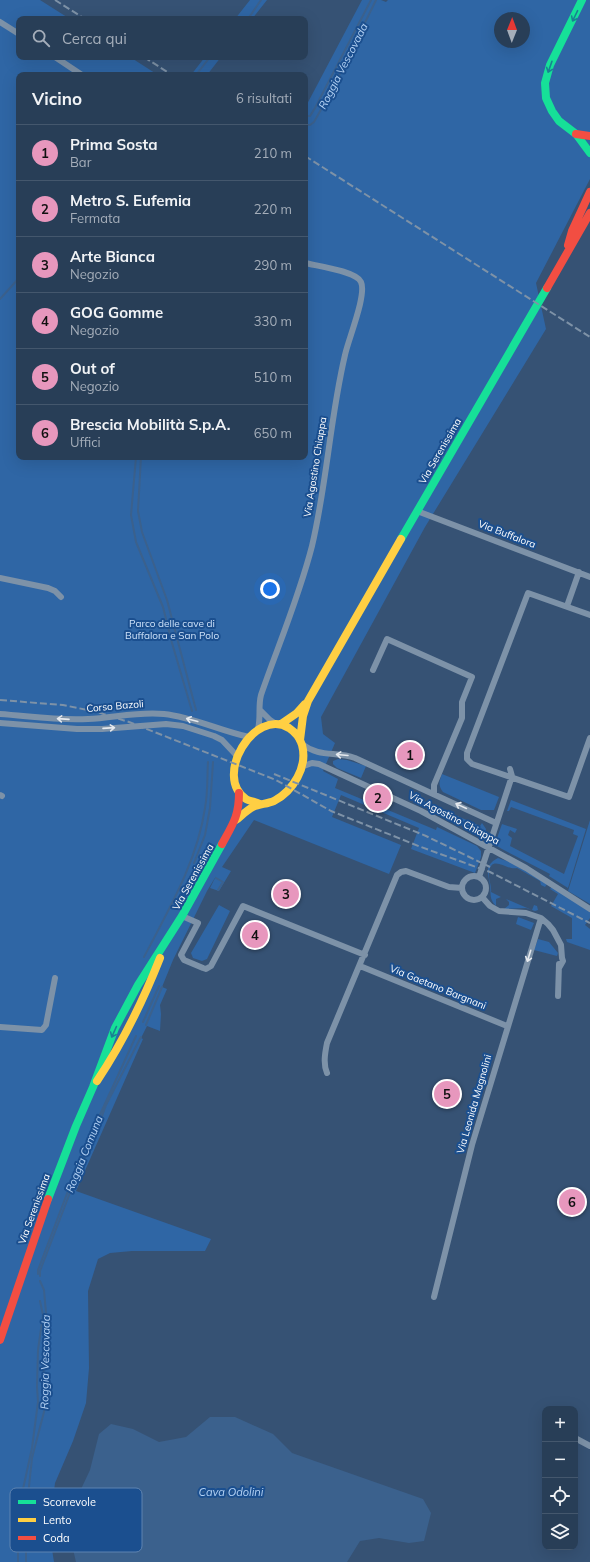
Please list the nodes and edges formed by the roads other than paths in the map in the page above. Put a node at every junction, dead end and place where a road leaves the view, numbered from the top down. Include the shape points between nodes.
1 (582, 0) edge
2 (0, 22) edge
3 (16, 32) edge
4 (60, 60) edge
5 (78, 72) edge
6 (576, 134) junction
7 (590, 136) edge
8 (590, 153) edge
9 (590, 192) edge
10 (590, 213) edge
11 (590, 222) edge
12 (579, 233) junction
13 (564, 259) junction
14 (308, 264) edge
15 (417, 511) junction
16 (579, 572) junction
17 (590, 577) edge
18 (0, 578) edge
19 (61, 597) dead end
20 (567, 606) junction
21 (590, 615) edge
22 (373, 670) dead end
23 (308, 701) junction
24 (260, 710) junction
25 (0, 714) edge
26 (0, 723) edge
27 (279, 724) junction
28 (258, 729) junction
29 (249, 737) junction
30 (590, 738) edge
31 (301, 742) junction
32 (237, 756) junction
33 (301, 767) junction
34 (510, 769) dead end
35 (512, 776) junction
36 (239, 793) junction
37 (434, 794) junction
38 (260, 804) junction
39 (236, 820) junction
40 (496, 823) junction
41 (488, 847) junction
42 (478, 877) junction
43 (462, 888) junction
44 (482, 897) junction
45 (590, 909) edge
46 (182, 916) junction
47 (541, 918) junction
48 (166, 943) junction
49 (365, 955) junction
50 (360, 966) junction
51 (55, 978) dead end
52 (138, 985) junction
53 (558, 996) dead end
54 (129, 1026) junction
55 (507, 1026) junction
56 (0, 1027) edge
57 (328, 1073) dead end
58 (93, 1087) junction
59 (434, 1297) dead end
60 (0, 1340) edge
61 (578, 1440) edge
62 (590, 1446) edge

1 -> 6 main road via 550,65 545,83 546,98 552,111 559,121
2 - 3 street
4 - 5 street
6 - 7 main road
6 - 8 main road
9 - 13 main road via 572,231
10 - 12 main road, Via Serenissima
11 - 12 main road
12 - 13 main road, Via Serenissima
13 - 15 main road, Via Serenissima
14 - 24 street, Via Agostino Chiappa via 357,277 363,291 345,354 335,402 312,546 285,632 261,695
15 - 16 street, Via Buffalora
15 - 23 main road, Via Serenissima
16 - 17 street, Via Buffalora
16 - 20 street
18 - 19 street via 48,588
20 - 21 street
20 - 35 street via 528,593 467,753 467,759 472,764
22 - 37 street via 387,640 472,677 462,702 462,718 434,785
23 - 27 main road, Via Serenissima via 297,713
23 - 31 main road, Via Serenissima via 301,724
24 - 27 street
24 - 28 street, Via Agostino Chiappa
29 -> 25 street, Corso Bazoli via 163,714 144,713 88,719
26 -> 32 street, Corso Bazoli via 77,729 166,724 183,726 222,740
27 - 28 main road, Via Serenissima
27 - 31 main road via 292,730
28 - 29 main road, Via Serenissima
29 - 32 main road, Via Serenissima
30 - 35 street via 569,797
31 - 33 main road, Via Serenissima
37 -> 31 street, Via Agostino Chiappa via 355,758 342,754 320,754
32 - 36 main road, Via Serenissima via 234,772
33 - 38 main road, Via Serenissima via 296,780 286,792 274,801
33 - 41 street, Via Agostino Chiappa via 308,763 319,764 421,811
34 - 35 street
35 - 40 street
36 - 38 main road via 248,801
36 - 39 main road, Via Serenissima
40 -> 37 street, Via Agostino Chiappa
38 - 39 main road, Via Serenissima
39 - 46 main road, Via Serenissima
40 - 41 street
41 - 42 street
41 - 45 street, Via Agostino Chiappa
42 - 43 street via 467,878
42 - 44 street via 486,886
43 - 44 street via 464,895 471,900
43 - 49 street via 449,887 406,871 401,872 397,875
44 - 47 street via 498,911 521,912
46 - 48 main road, Via Serenissima
46 - 49 street via 198,923 181,955 182,958 203,968 211,966 243,906
47 - 53 street via 557,936 561,945
47 -> 55 street, Via Leonida Magnolini
48 - 52 main road, Via Serenissima
48 - 54 main road, Via Serenissima
49 - 50 street
50 - 55 street, Via Gaetano Bargnani
50 - 57 street via 327,1043 325,1060
51 - 56 street via 46,1025 42,1030
52 - 54 main road via 137,996 125,1022
52 -> 58 main road, Via Serenissima via 112,1035
54 - 58 main road, Via Serenissima
55 - 59 street, Via Leonida Magnolini via 472,1145
58 - 60 main road, Via Serenissima via 52,1186
61 - 62 street

